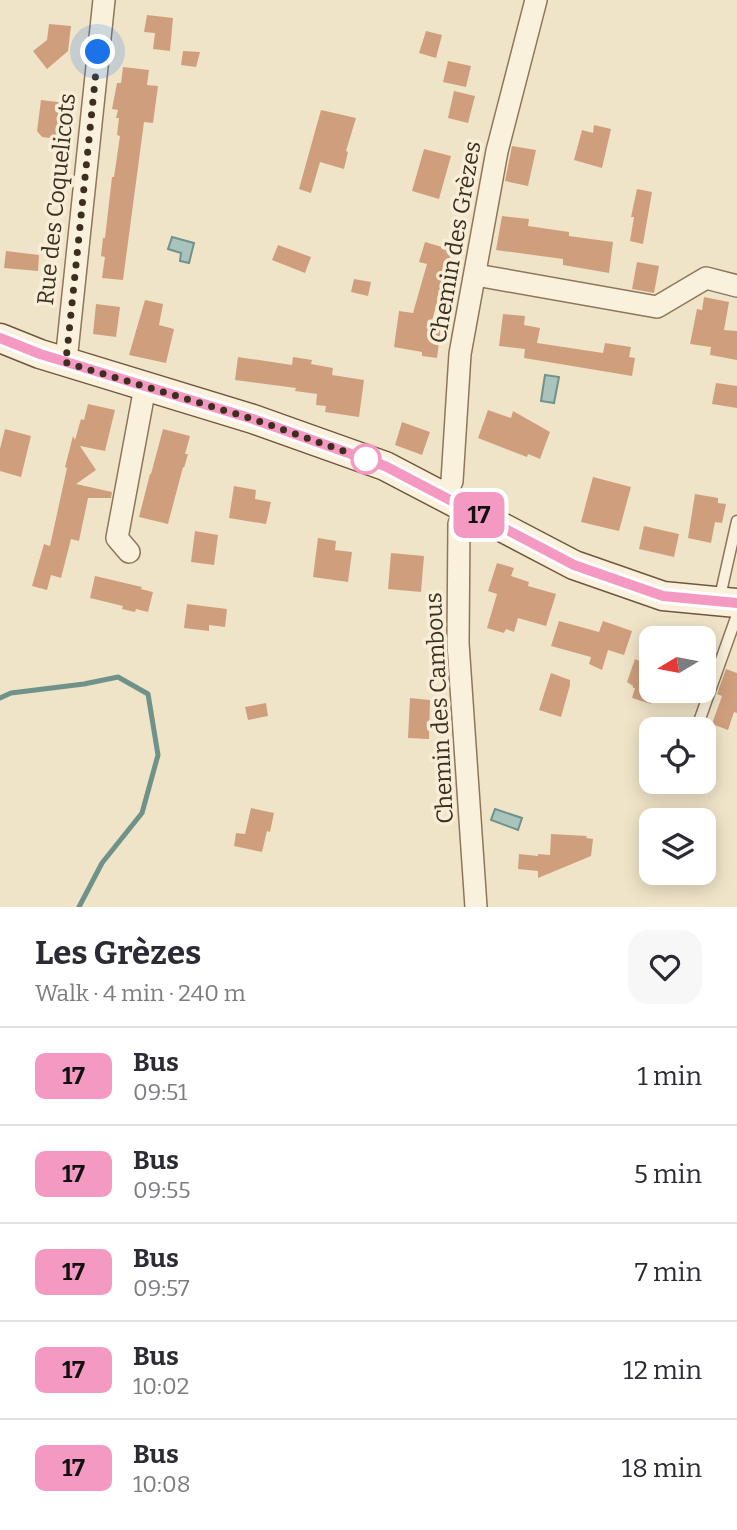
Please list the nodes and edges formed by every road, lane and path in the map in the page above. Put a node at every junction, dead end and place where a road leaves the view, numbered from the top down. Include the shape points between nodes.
1 (104, 0) edge
2 (536, 0) edge
3 (476, 275) junction
4 (737, 286) edge
5 (0, 338) edge
6 (64, 362) junction
7 (145, 387) junction
8 (456, 503) junction
9 (737, 521) edge
10 (129, 552) dead end
11 (731, 606) edge
12 (700, 717) edge
13 (476, 907) edge

1 - 6 street, Rue des Coquelicots
2 - 3 street, Chemin des Grèzes via 497,151
3 - 4 street via 657,307 706,278
3 - 8 street, Chemin des Grèzes via 460,354 452,481
5 - 6 street
6 - 7 street
7 - 8 street via 385,466
7 - 10 street via 117,538
8 - 11 street via 574,565 663,596
8 - 13 street, Chemin des Cambous via 458,643
9 - 11 lane
11 - 12 lane

